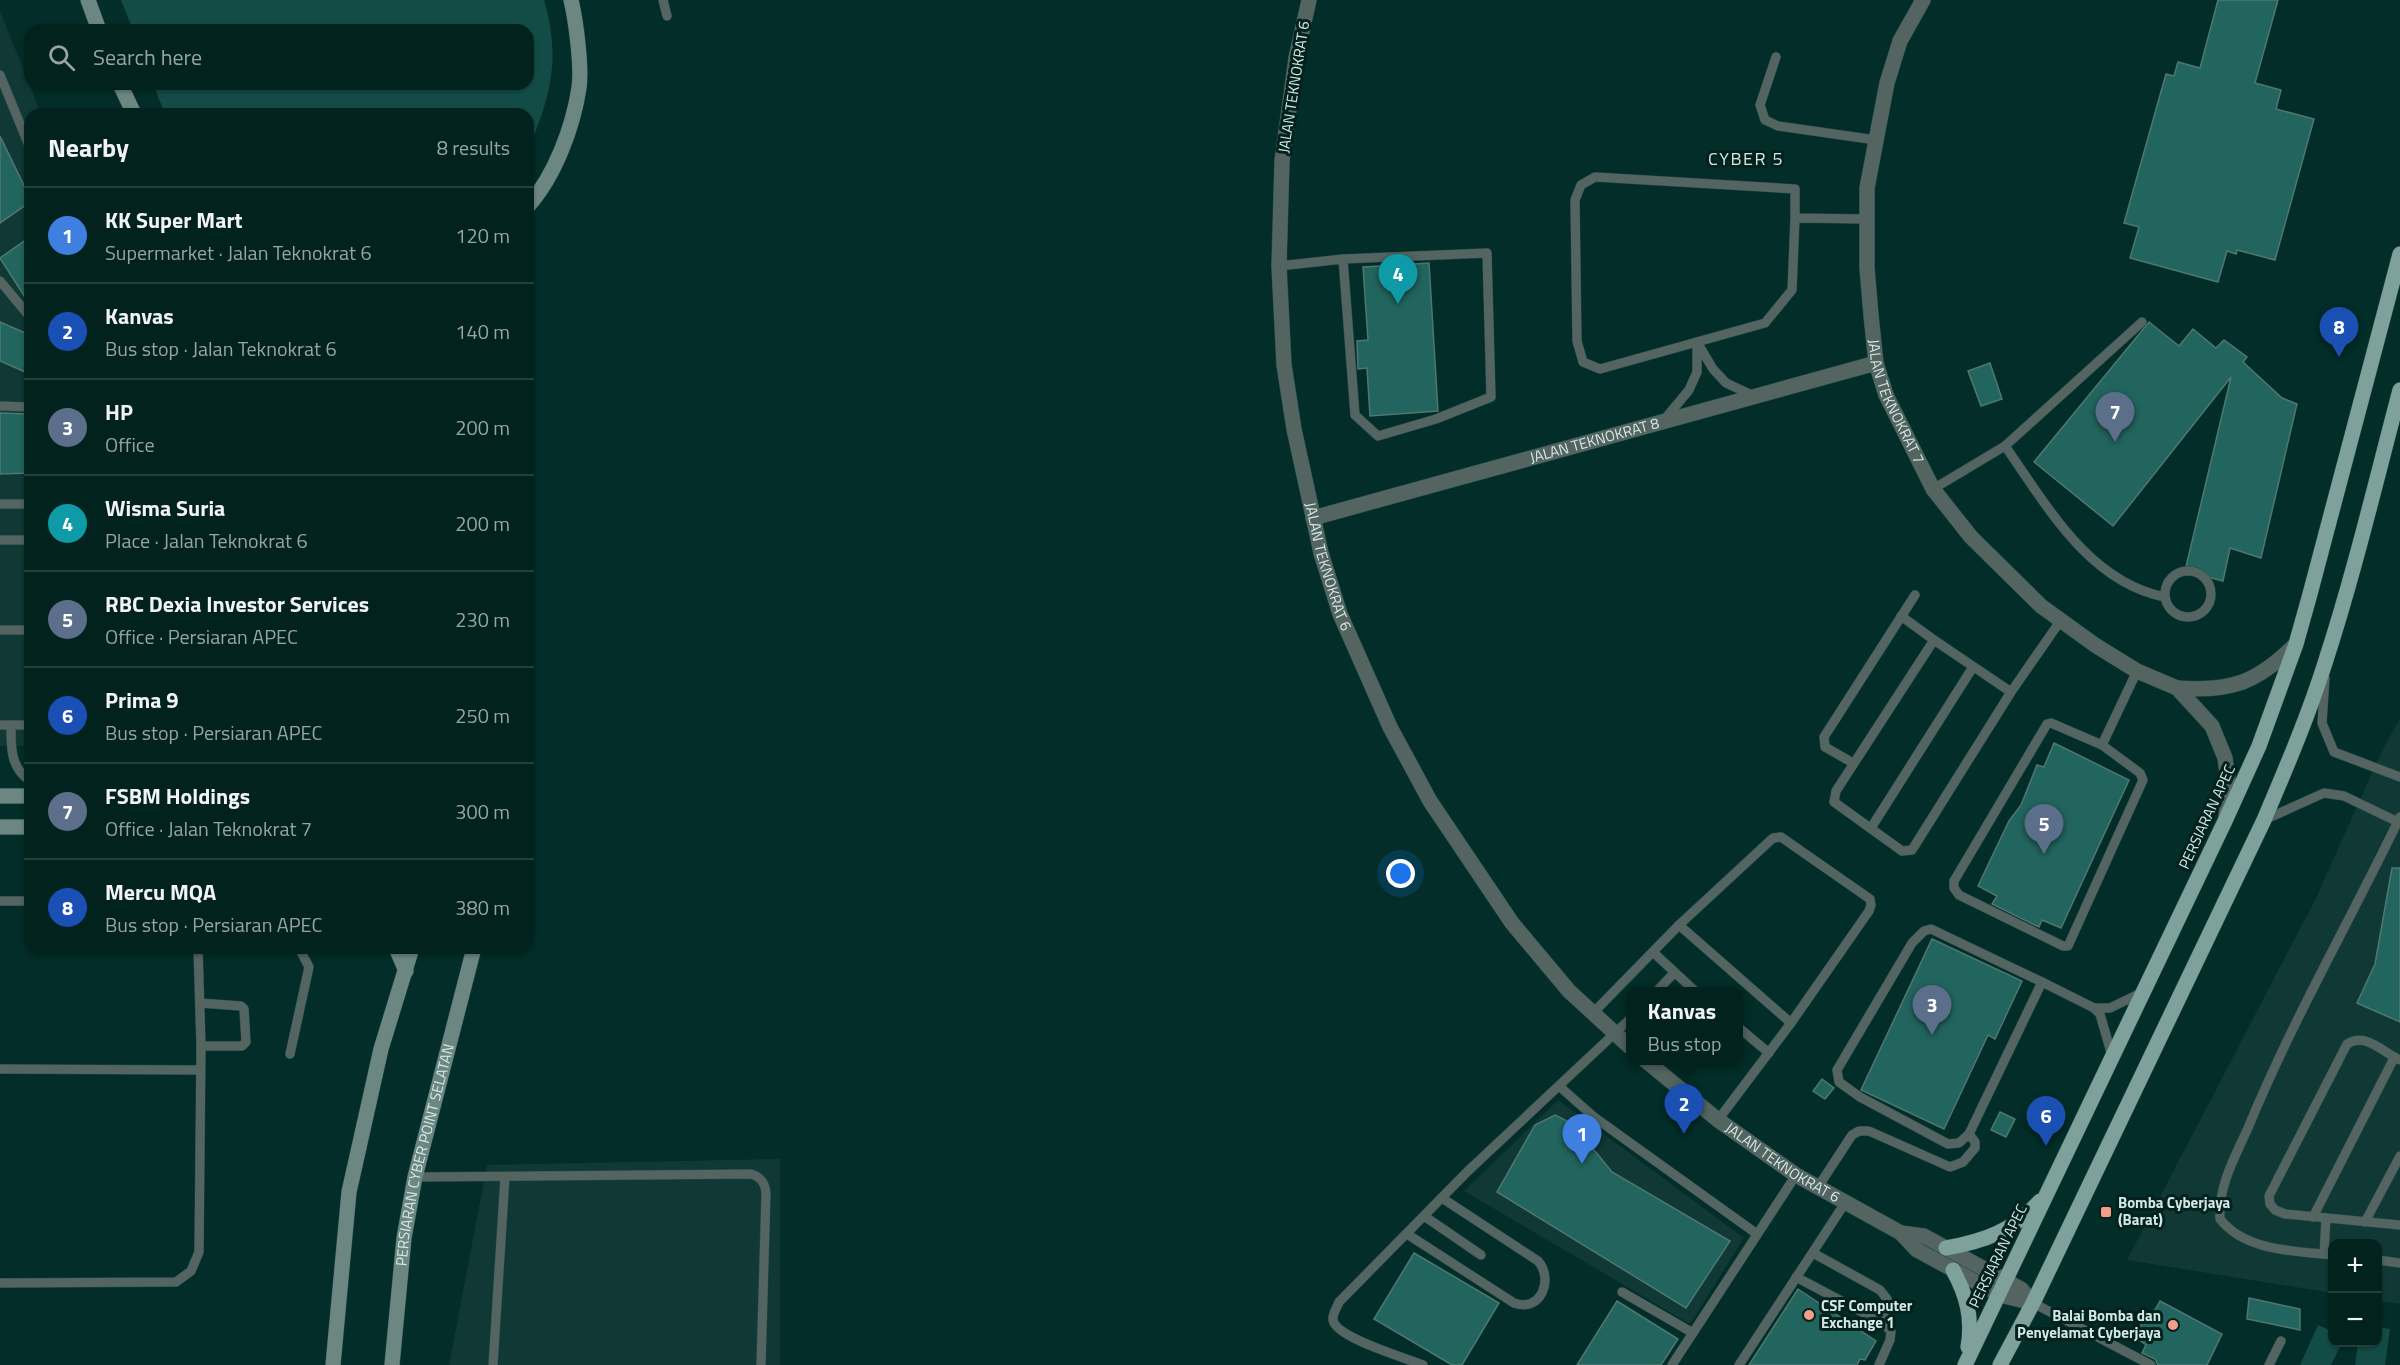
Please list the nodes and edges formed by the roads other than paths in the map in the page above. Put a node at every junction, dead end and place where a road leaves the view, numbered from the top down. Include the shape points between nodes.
1 (88, 0) edge
2 (571, 0) edge
3 (581, 0) edge
4 (663, 0) edge
5 (1309, 0) edge
6 (1923, 0) edge
7 (667, 16) dead end
8 (576, 19) junction
9 (97, 24) edge
10 (1776, 57) dead end
11 (0, 75) edge
12 (122, 90) edge
13 (129, 108) edge
14 (24, 133) edge
15 (1876, 140) junction
16 (534, 196) edge
17 (1795, 218) junction
18 (1866, 219) junction
19 (2400, 254) edge
20 (1343, 259) junction
21 (1278, 266) junction
22 (0, 281) edge
23 (24, 310) edge
24 (2142, 322) dead end
25 (1697, 342) junction
26 (1876, 363) junction
27 (2400, 390) edge
28 (1756, 397) junction
29 (0, 406) edge
30 (24, 407) edge
31 (1663, 422) junction
32 (2005, 446) junction
33 (1934, 489) junction
34 (0, 504) edge
35 (24, 504) edge
36 (1313, 518) junction
37 (0, 540) edge
38 (24, 540) edge
39 (1915, 595) dead end
40 (2165, 597) junction
41 (1901, 616) junction
42 (2061, 620) junction
43 (0, 630) edge
44 (24, 630) edge
45 (1934, 640) junction
46 (2296, 644) junction
47 (2325, 664) junction
48 (1973, 667) junction
49 (2137, 671) junction
50 (2177, 688) junction
51 (2011, 692) junction
52 (0, 725) edge
53 (11, 725) junction
54 (24, 725) edge
55 (2102, 745) junction
56 (1853, 763) junction
57 (24, 775) edge
58 (2400, 777) edge
59 (0, 796) edge
60 (24, 796) edge
61 (2264, 820) junction
62 (2225, 821) junction
63 (2399, 821) edge
64 (0, 827) edge
65 (24, 827) edge
66 (1870, 828) junction
67 (0, 901) edge
68 (24, 901) edge
69 (1679, 925) junction
70 (1654, 953) junction
71 (198, 954) edge
72 (302, 954) edge
73 (399, 954) edge
74 (410, 954) edge
75 (472, 954) edge
76 (406, 971) junction
77 (1674, 973) junction
78 (2042, 982) junction
79 (1661, 987) edge
80 (1690, 987) edge
81 (2145, 992) junction
82 (200, 1003) junction
83 (2094, 1008) junction
84 (1593, 1013) junction
85 (1626, 1023) edge
86 (1791, 1023) junction
87 (1743, 1031) edge
88 (1616, 1034) junction
89 (1626, 1043) edge
90 (201, 1046) junction
91 (1769, 1053) junction
92 (290, 1054) dead end
93 (2113, 1059) junction
94 (2397, 1059) edge
95 (1651, 1065) edge
96 (0, 1069) edge
97 (200, 1070) junction
98 (1559, 1086) junction
99 (1718, 1120) junction
100 (1969, 1134) junction
101 (2400, 1156) edge
102 (1796, 1175) junction
103 (415, 1176) junction
104 (506, 1176) junction
105 (1818, 1187) junction
106 (2049, 1192) junction
107 (1442, 1198) junction
108 (1845, 1203) junction
109 (1424, 1216) junction
110 (2313, 1217) junction
111 (2326, 1218) junction
112 (2365, 1222) junction
113 (2400, 1225) edge
114 (1900, 1233) junction
115 (1407, 1234) junction
116 (1757, 1234) junction
117 (1946, 1248) junction
118 (1813, 1253) junction
119 (1482, 1255) dead end
120 (2328, 1255) edge
121 (2382, 1261) edge
122 (2400, 1263) edge
123 (1953, 1270) junction
124 (1796, 1277) junction
125 (0, 1283) edge
126 (2003, 1288) junction
127 (1622, 1292) dead end
128 (2033, 1303) junction
129 (1881, 1322) junction
130 (1693, 1333) junction
131 (2280, 1341) dead end
132 (333, 1365) edge
133 (392, 1365) edge
134 (493, 1365) edge
135 (761, 1365) edge
136 (1424, 1365) edge
137 (1672, 1365) edge
138 (1739, 1365) edge
139 (1879, 1365) edge
140 (1965, 1365) edge
141 (2000, 1365) edge
142 (2151, 1365) edge
143 (2269, 1365) edge

1 - 9 main road
2 - 8 main road
3 - 8 lane
4 - 7 lane
5 - 21 street, JALAN TEKNOKRAT 6 via 1296,58 1282,161
6 - 15 street, JALAN TEKNOKRAT 7 via 1900,41
8 - 16 main road via 579,86 563,149
10 - 15 lane via 1760,105 1765,120 1778,126
11 - 14 lane
12 - 13 main road
15 - 18 street, JALAN TEKNOKRAT 7
17 - 18 lane
17 - 25 lane via 1792,290 1765,323
17 - 25 lane via 1795,189 1596,177 1581,185 1575,200 1577,341 1583,362 1600,369
18 - 26 street, JALAN TEKNOKRAT 7
19 - 46 main road, PERSIARAN APEC
20 - 20 lane via 1487,254 1491,397 1378,436 1355,414
20 - 21 lane
21 - 36 street, JALAN TEKNOKRAT 6 via 1284,365
22 - 23 lane
24 - 32 lane
25 - 28 lane via 1726,383
25 - 31 lane via 1697,372 1689,390
26 - 28 street, JALAN TEKNOKRAT 8
26 - 33 street, JALAN TEKNOKRAT 7 via 1897,420
27 - 47 main road
28 - 31 street, JALAN TEKNOKRAT 8
29 - 30 lane
31 - 36 street, JALAN TEKNOKRAT 8
32 - 33 lane
32 - 40 lane via 2070,538 2115,577
33 - 42 street, JALAN TEKNOKRAT 7 via 1971,537 2041,606
34 - 35 lane
36 - 84 street, JALAN TEKNOKRAT 6 via 1340,614 1390,727 1430,801 1512,923 1569,991
37 - 38 lane
39 - 41 lane
40 - 40 lane via 2172,610 2185,616 2199,613 2210,595 2206,580 2187,571 2173,576
41 - 45 lane
41 - 56 lane via 1824,737 1825,747
42 - 49 street, JALAN TEKNOKRAT 7
42 - 51 lane
43 - 44 lane
45 - 48 lane
45 - 56 lane
46 - 50 street, JALAN TEKNOKRAT 7 via 2264,672 2245,682 2203,690
46 - 62 main road, PERSIARAN APEC via 2259,746
47 - 58 lane via 2322,723 2334,752
47 - 61 main road
48 - 51 lane
48 - 66 lane
49 - 50 street, JALAN TEKNOKRAT 7
49 - 55 lane
50 - 62 street, JALAN TEKNOKRAT 7 via 2212,726 2220,741 2228,780
51 - 66 lane via 1912,850 1902,851
52 - 53 lane
53 - 54 lane
53 - 57 lane via 11,755
55 - 55 lane via 2140,773 2143,780 2068,946 1959,895 1954,880 2047,724
56 - 66 lane via 1836,791 1834,802
59 - 60 main road
61 - 63 lane via 2324,793 2344,796
61 - 128 main road
62 - 81 main road, PERSIARAN APEC
63 - 120 lane via 2271,1072 2222,1190 2220,1219 2241,1238 2291,1251
64 - 65 main road
67 - 68 lane
69 - 70 lane
69 - 86 lane
69 - 86 lane via 1773,838 1781,837 1870,899 1869,911
70 - 77 lane
70 - 84 lane
71 - 82 lane
72 - 92 lane via 309,967
73 - 76 main road
74 - 76 main road
75 - 103 main road, PERSIARAN CYBER POINT SELATAN
76 - 132 main road via 381,1049 349,1192
77 - 79 lane
77 - 80 lane
78 - 83 lane
78 - 100 lane
78 - 100 lane via 1931,929 1924,931 1912,943 1837,1070 1839,1082 1860,1097 1948,1144 1959,1143
81 - 83 lane via 2110,1008
81 - 93 main road, PERSIARAN APEC
82 - 90 lane
82 - 90 lane via 241,1006 246,1042 242,1046
83 - 93 lane via 2100,1014
84 - 88 street, JALAN TEKNOKRAT 6
85 - 88 lane
86 - 91 lane
87 - 91 lane
88 - 89 street, JALAN TEKNOKRAT 6
88 - 98 lane
90 - 97 lane
91 - 99 lane
93 - 106 main road, PERSIARAN APEC
94 - 110 lane
94 - 110 lane via 2363,1039 2347,1044 2340,1054 2269,1196 2275,1210
95 - 99 street, JALAN TEKNOKRAT 6
96 - 97 lane
97 - 125 lane via 198,1252 191,1271 176,1282
98 - 107 lane
98 - 116 lane via 1594,1117
99 - 102 street, JALAN TEKNOKRAT 6
100 - 105 lane via 1976,1149 1963,1162 1950,1167 1869,1131 1859,1131 1852,1135
101 - 112 lane
102 - 105 street, JALAN TEKNOKRAT 6
102 - 116 lane
103 - 104 lane
103 - 133 main road, PERSIARAN CYBER POINT SELATAN via 404,1238
104 - 134 lane
104 - 135 lane via 757,1176 766,1193
105 - 108 street, JALAN TEKNOKRAT 6
106 - 117 main road via 2024,1218 2000,1233
106 - 126 main road, PERSIARAN APEC
107 - 109 lane
107 - 115 lane via 1538,1261 1545,1274 1540,1296 1529,1305 1514,1303
108 - 114 street, JALAN TEKNOKRAT 6
108 - 118 lane
109 - 115 lane
109 - 119 lane
110 - 111 lane
111 - 112 lane
111 - 120 lane
112 - 113 lane
114 - 117 street, JALAN TEKNOKRAT 6 via 1924,1236
114 - 123 street, JALAN TEKNOKRAT 6 via 1917,1250
115 - 136 lane via 1339,1302 1333,1321 1338,1329 1358,1340
116 - 130 lane
117 - 126 street, JALAN TEKNOKRAT 6
118 - 124 lane
118 - 129 lane via 1880,1290 1887,1299
121 - 122 lane
123 - 126 street, JALAN TEKNOKRAT 6
123 - 140 main road via 1970,1316
124 - 129 lane
124 - 138 lane
126 - 128 street, JALAN TEKNOKRAT 6
126 - 140 main road, PERSIARAN APEC
127 - 130 lane
128 - 141 main road
128 - 142 lane
129 - 139 lane via 1891,1331
130 - 137 lane
131 - 143 lane

